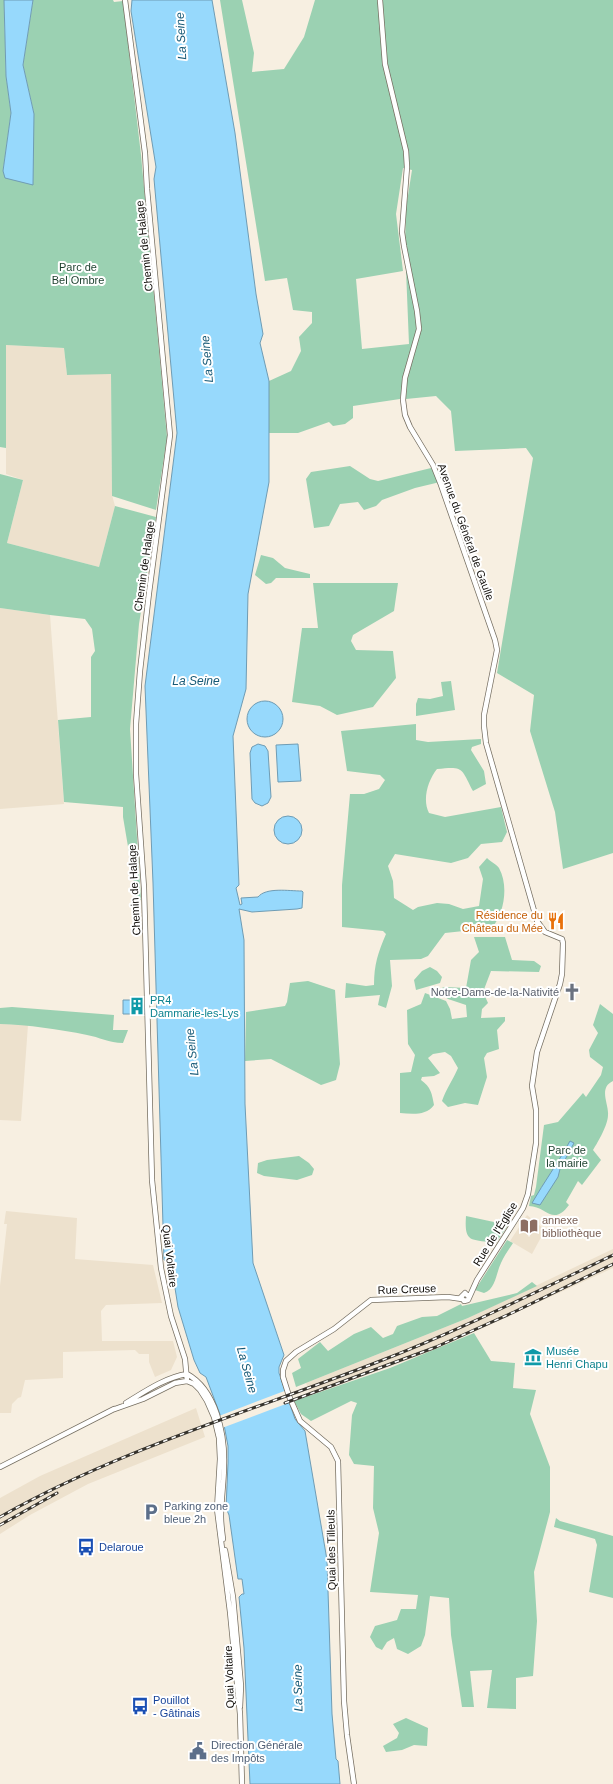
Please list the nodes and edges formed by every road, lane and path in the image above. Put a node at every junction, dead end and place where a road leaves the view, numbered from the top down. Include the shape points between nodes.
1 (125, 0) edge
2 (380, 0) edge
3 (562, 939) joint
4 (150, 1137) joint
5 (465, 1297) joint
6 (293, 1354) joint
7 (187, 1374) junction
8 (187, 1381) junction
9 (112, 1410) junction
10 (0, 1467) edge
11 (240, 1714) junction
12 (242, 1784) edge
13 (354, 1784) edge

1 - 4 street, Chemin de Halage via 146,158 170,435 149,593 136,724 136,774 144,888
2 - 3 street, Avenue du Général de Gaulle via 385,64 406,151 402,232 418,311 419,329 405,378 405,414 441,485 495,640 497,650 484,715 486,743 537,921 544,932
3 - 5 street, Rue de l'Église via 562,974 538,1048 532,1086 536,1143 528,1194 523,1208
4 - 7 street, Quai Voltaire via 161,1268
5 - 6 street, Rue Creuse via 376,1299 367,1302 334,1329
6 - 13 street, Quai des Tilleuls via 286,1361 283,1370 295,1412 305,1427 331,1447 338,1461 342,1660 346,1728
7 - 8 street, Quai Voltaire
7 - 9 street via 169,1380
7 - 11 street, Quai Voltaire via 197,1380 206,1392 217,1416 222,1439 224,1464 221,1518 233,1597 241,1686
8 - 9 street via 175,1383 143,1399
8 - 11 street, Quai Voltaire via 194,1384 207,1401 219,1438 217,1509
9 - 10 street
11 - 12 street

